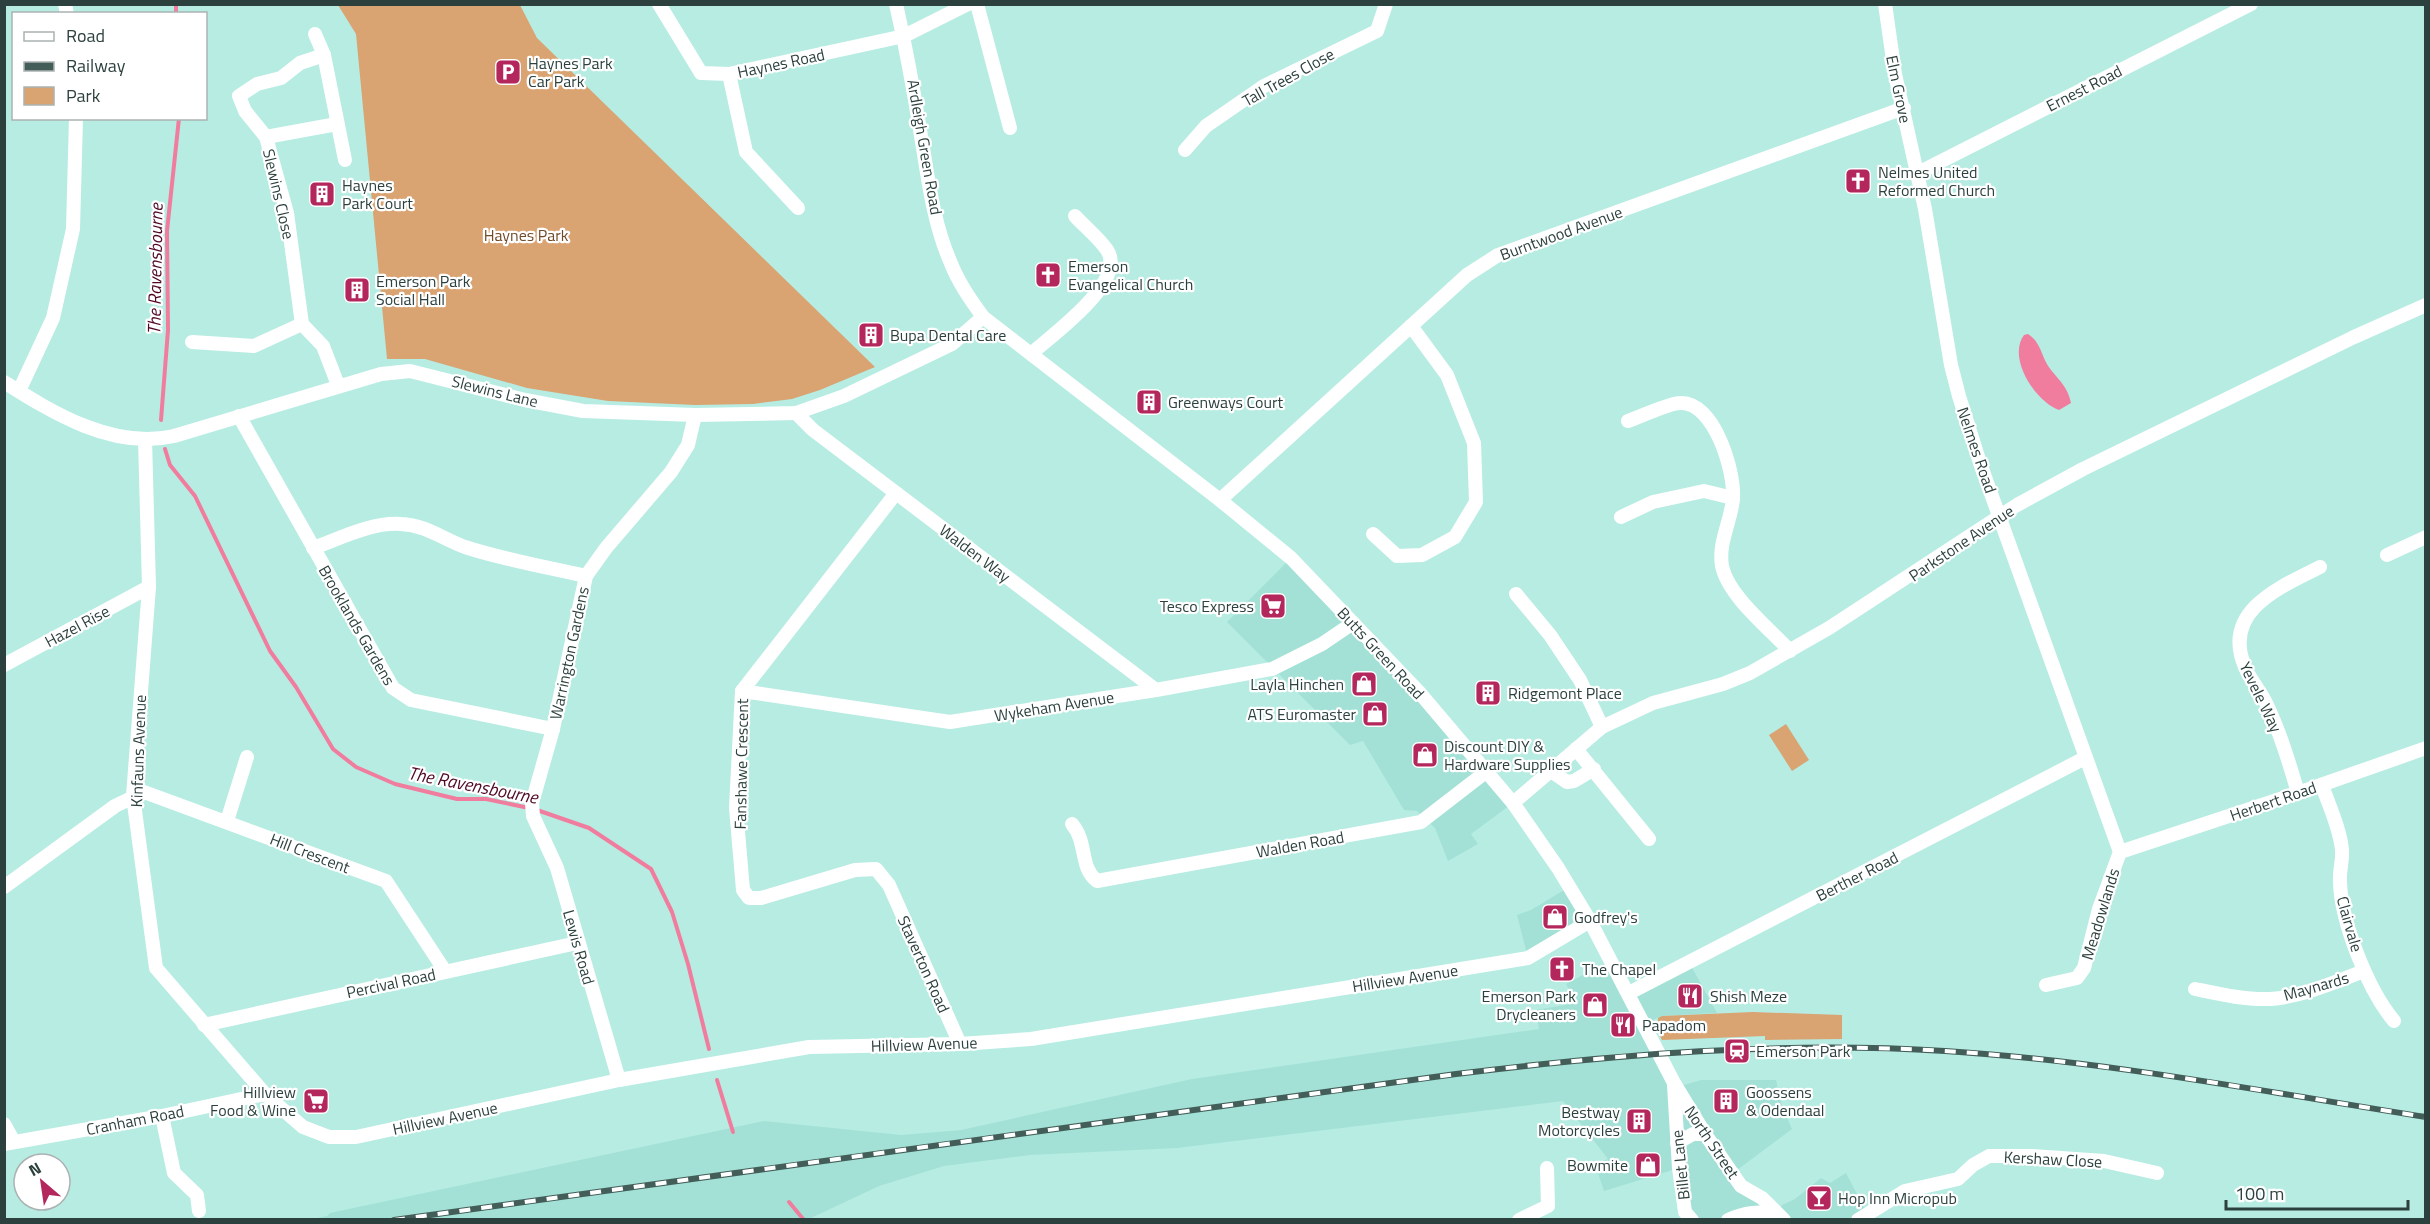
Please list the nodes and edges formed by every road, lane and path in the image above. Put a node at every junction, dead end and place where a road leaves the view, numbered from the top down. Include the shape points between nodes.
1 (659, 4) edge
2 (896, 4) edge
3 (968, 4) edge
4 (977, 4) edge
5 (1386, 4) edge
6 (1885, 4) edge
7 (2251, 4) edge
8 (315, 34) dead end
9 (903, 36) junction
10 (324, 55) junction
11 (729, 74) junction
12 (1904, 108) junction
13 (76, 120) edge
14 (337, 124) junction
15 (1010, 128) dead end
16 (266, 137) junction
17 (1185, 150) dead end
18 (345, 160) dead end
19 (1918, 173) junction
20 (798, 208) dead end
21 (1075, 216) dead end
22 (2426, 305) edge
23 (983, 317) junction
24 (302, 324) junction
25 (1412, 326) junction
26 (192, 342) dead end
27 (1032, 353) junction
28 (4, 382) edge
29 (338, 386) junction
30 (19, 392) junction
31 (796, 413) junction
32 (695, 415) junction
33 (239, 416) junction
34 (1628, 421) dead end
35 (145, 439) junction
36 (896, 493) junction
37 (1733, 498) junction
38 (1220, 500) junction
39 (2001, 516) junction
40 (1621, 517) dead end
41 (1373, 534) dead end
42 (2426, 537) edge
43 (313, 548) junction
44 (2387, 555) dead end
45 (2320, 567) dead end
46 (586, 576) junction
47 (149, 587) junction
48 (1516, 594) dead end
49 (1353, 623) junction
50 (1790, 651) junction
51 (4, 666) edge
52 (1156, 690) junction
53 (742, 691) junction
54 (1602, 727) junction
55 (553, 729) junction
56 (2426, 748) edge
57 (1576, 749) junction
58 (247, 757) dead end
59 (2085, 758) junction
60 (1594, 770) junction
61 (1487, 771) junction
62 (1551, 771) junction
63 (2322, 784) junction
64 (2298, 793) junction
65 (133, 796) junction
66 (1513, 803) junction
67 (532, 809) joint
68 (227, 821) junction
69 (1072, 824) dead end
70 (1649, 839) dead end
71 (2120, 852) junction
72 (889, 885) joint
73 (4, 887) edge
74 (1590, 921) junction
75 (577, 943) junction
76 (445, 971) junction
77 (2364, 971) junction
78 (2046, 985) dead end
79 (2195, 989) dead end
80 (1629, 993) junction
81 (2394, 1021) dead end
82 (204, 1025) junction
83 (960, 1044) junction
84 (619, 1080) junction
85 (1674, 1083) junction
86 (265, 1094) junction
87 (162, 1116) junction
88 (4, 1124) edge
89 (1704, 1134) junction
90 (9, 1143) edge
91 (1677, 1143) junction
92 (1547, 1168) dead end
93 (2157, 1173) dead end
94 (1741, 1186) junction
95 (199, 1211) dead end
96 (1742, 1214) junction
97 (1688, 1217) edge
98 (1780, 1217) edge
99 (1519, 1220) edge
100 (1728, 1220) edge
101 (1858, 1220) edge

1 - 11 street, Haynes Road via 700,73
2 - 9 street, Ardleigh Green Road
3 - 9 street, Haynes Road
4 - 15 street
5 - 17 street, Tall Trees Close via 1377,31 1264,86 1206,126
6 - 12 street, Elm Grove
7 - 19 street, Ernest Road
8 - 10 street
9 - 11 street, Haynes Road
9 - 23 street, Ardleigh Green Road via 930,191 943,240 963,289
10 - 14 street
10 - 16 street, Slewins Close via 300,63 281,78 257,84 239,96 245,111
11 - 20 street via 746,152
12 - 19 street, Elm Grove
12 - 25 street, Burntwood Avenue via 1498,255 1467,275
13 - 30 street via 73,229 52,318
14 - 16 street
14 - 18 street
16 - 24 street, Slewins Close via 287,213
19 - 39 street, Nelmes Road via 1951,366 1980,463
21 - 27 street via 1109,252 1112,269 1098,293
22 - 39 street, Parkstone Avenue via 2083,469
23 - 27 street, Butts Green Road
23 - 31 street, Slewins Lane via 952,344 844,396
24 - 26 street via 254,346
24 - 29 street via 323,346
25 - 38 street, Burntwood Avenue
25 - 41 street via 1447,375 1474,443 1476,502 1455,537 1422,555 1397,556
27 - 38 street, Butts Green Road
28 - 30 street, Slewins Lane
29 - 32 street, Slewins Lane via 410,371 582,411
29 - 33 street, Slewins Lane
30 - 35 street, Slewins Lane via 84,425
31 - 32 street, Slewins Lane
31 - 36 street, Walden Way
32 - 46 street, Warrington Gardens via 688,445 671,472
33 - 35 street, Slewins Lane via 174,436
33 - 43 street, Brooklands Gardens
34 - 37 street via 1680,403 1698,408 1719,436 1727,456
35 - 47 street, Kinfauns Avenue
36 - 52 street, Walden Way
36 - 53 street, Fanshawe Crescent
37 - 40 street via 1704,491 1653,502
37 - 50 street via 1721,554 1723,568 1744,605
38 - 49 street, Butts Green Road via 1291,558
39 - 50 street, Parkstone Avenue
39 - 59 street, Nelmes Road
42 - 44 street
43 - 46 street via 375,526 401,524 428,529 497,557
43 - 55 street, Brooklands Gardens via 393,688 401,695
45 - 64 street, Yevele Way via 2262,600 2242,626 2239,647 2245,668 2274,719
46 - 55 street, Warrington Gardens
47 - 51 street, Hazel Rise
47 - 65 street, Kinfauns Avenue
48 - 54 street via 1580,680
49 - 52 street, Wykeham Avenue via 1272,669
49 - 61 street, Butts Green Road
50 - 54 street, Parkstone Avenue via 1723,684 1653,703
52 - 53 street, Wykeham Avenue via 950,722
53 - 72 street, Fanshawe Crescent via 736,808 743,890 749,898 761,898 855,870 876,869
54 - 57 street, Parkstone Avenue
55 - 67 street, Warrington Gardens
56 - 63 street, Herbert Road
57 - 60 street
57 - 62 street, Parkstone Avenue
58 - 68 street
59 - 71 street, Nelmes Road
59 - 80 street, Berther Road
60 - 62 street via 1567,782
60 - 70 street
61 - 66 street, Butts Green Road
61 - 69 street, Walden Road via 1421,822 1096,881 1088,874 1080,833
62 - 66 street, Parkstone Avenue
63 - 64 street, Herbert Road
63 - 77 street, Clairvale via 2343,852 2339,881 2343,909
64 - 71 street, Herbert Road
65 - 68 street, Hill Crescent via 144,792
65 - 73 street
65 - 82 street, Kinfauns Avenue via 156,968
66 - 74 street, Butts Green Road
67 - 75 street, Lewis Road via 556,868
68 - 76 street, Hill Crescent via 386,881
71 - 78 street, Meadowlands via 2099,909 2084,968 2077,978
72 - 83 street, Staverton Road
74 - 80 street, Butts Green Road
74 - 83 street, Hillview Avenue via 1528,958 1031,1039
75 - 76 street, Percival Road
75 - 84 street, Lewis Road
76 - 82 street, Percival Road
77 - 79 street, Maynards via 2322,987 2270,999
77 - 81 street, Clairvale
80 - 85 street, Butts Green Road
82 - 86 street, Kinfauns Avenue
83 - 84 street, Hillview Avenue via 809,1047
84 - 86 street, Hillview Avenue via 356,1137 329,1137 303,1127
85 - 89 street, North Street
85 - 91 street, Billet Lane
86 - 87 street, Cranham Road
87 - 90 street, Cranham Road
87 - 95 street via 174,1173 197,1195
88 - 90 street
89 - 91 street via 1693,1134
89 - 94 street, North Street
91 - 97 street, Billet Lane
92 - 99 street via 1548,1206
93 - 101 street, Kershaw Close via 2104,1161 1989,1156 1958,1179 1905,1191
94 - 96 street via 1745,1201
94 - 98 street, North Street via 1762,1198
96 - 98 street via 1759,1211
96 - 100 street

